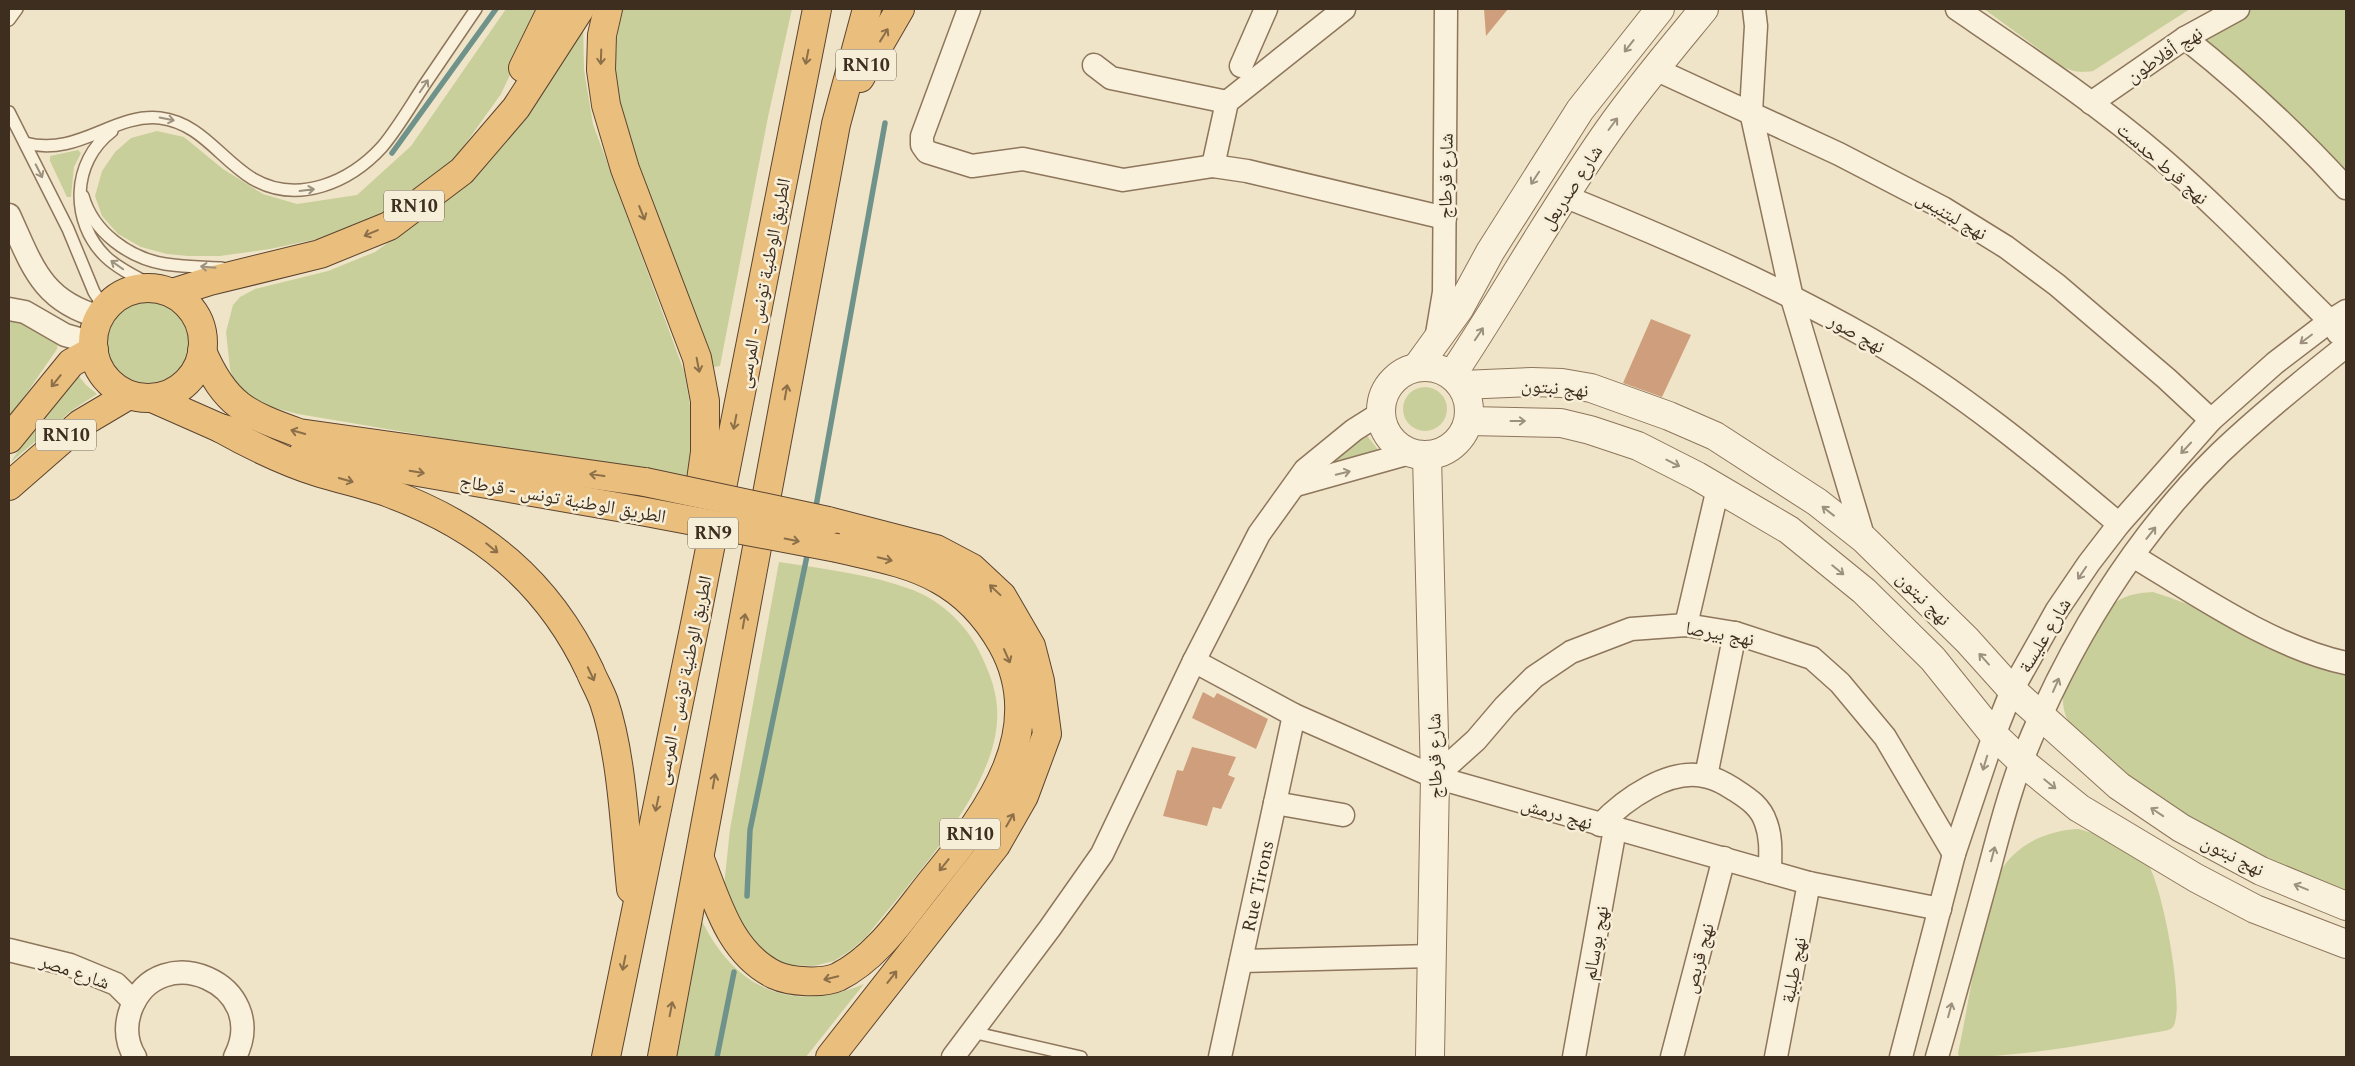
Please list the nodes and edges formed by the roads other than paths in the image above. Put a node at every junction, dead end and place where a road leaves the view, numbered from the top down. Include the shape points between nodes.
1 (17, 9) edge
2 (476, 9) edge
3 (552, 9) edge
4 (580, 9) edge
5 (608, 9) edge
6 (816, 9) edge
7 (867, 9) edge
8 (900, 9) edge
9 (969, 9) edge
10 (1266, 9) edge
11 (1344, 9) edge
12 (1446, 9) edge
13 (1660, 9) edge
14 (1704, 9) edge
15 (1754, 9) edge
16 (1957, 9) edge
17 (2238, 9) edge
18 (9, 20) edge
19 (2185, 38) junction
20 (1094, 65) dead end
21 (1241, 66) dead end
22 (1655, 69) junction
23 (1227, 102) junction
24 (2091, 103) junction
25 (9, 112) edge
26 (1751, 112) junction
27 (836, 124) junction
28 (120, 125) junction
29 (25, 143) junction
30 (1212, 166) junction
31 (462, 171) junction
32 (80, 185) junction
33 (2346, 188) edge
34 (1564, 196) junction
35 (9, 214) edge
36 (1445, 218) junction
37 (256, 271) junction
38 (165, 291) junction
39 (1792, 298) junction
40 (9, 309) edge
41 (102, 313) junction
42 (2338, 316) edge
43 (1435, 343) junction
44 (2346, 345) edge
45 (93, 347) junction
46 (202, 351) junction
47 (1417, 367) junction
48 (1457, 380) junction
49 (141, 396) junction
50 (1380, 413) junction
51 (2211, 420) junction
52 (1469, 421) junction
53 (220, 428) junction
54 (9, 439) edge
55 (1419, 454) junction
56 (1296, 485) junction
57 (9, 486) edge
58 (1718, 488) junction
59 (2119, 524) junction
60 (1864, 539) junction
61 (2133, 556) junction
62 (696, 619) junction
63 (1686, 626) junction
64 (1735, 633) junction
65 (1194, 661) junction
66 (2346, 663) edge
67 (2012, 690) junction
68 (1294, 715) junction
69 (2041, 718) junction
70 (1994, 735) junction
71 (2021, 761) junction
72 (1706, 776) junction
73 (1435, 777) junction
74 (1275, 803) junction
75 (1343, 815) dead end
76 (1608, 827) junction
77 (1954, 854) junction
78 (1724, 858) junction
79 (700, 859) junction
80 (1770, 872) junction
81 (1809, 883) junction
82 (2346, 906) edge
83 (1940, 910) junction
84 (633, 916) junction
85 (2346, 944) edge
86 (9, 950) edge
87 (1431, 956) junction
88 (1241, 960) junction
89 (134, 1002) junction
90 (972, 1032) junction
91 (130, 1055) edge
92 (235, 1057) edge
93 (606, 1057) edge
94 (662, 1057) edge
95 (830, 1057) edge
96 (953, 1057) edge
97 (1081, 1057) edge
98 (1220, 1057) edge
99 (1430, 1057) edge
100 (1574, 1057) edge
101 (1672, 1057) edge
102 (1776, 1057) edge
103 (1901, 1057) edge
104 (1937, 1057) edge

1 - 18 lane
28 -> 2 lane via 144,118 186,125 260,183 296,191 332,184 350,174 382,146
3 - 31 highway via 507,101
4 - 31 highway, RN10 via 516,108
5 -> 62 highway via 602,34 601,61 606,105 625,169 697,358 705,401 705,452 692,545
6 -> 62 highway, الطريق الوطنية تونس - المرسى / RN9
7 - 27 highway, RN9
27 -> 8 highway, RN10 via 873,52
9 - 30 street via 922,136 922,146 927,152 972,166 1023,158 1123,180
10 - 21 street
11 - 23 street
12 - 36 street, شارع قرطاج
13 -> 43 street, شارع صدربعل via 1580,110 1494,244 1460,309
14 - 22 street, شارع صدربعل
15 - 26 street
16 - 24 street, نهج قرط حدست
17 - 19 street, نهج أفلاطون
19 - 24 street, نهج أفلاطون
19 - 33 street via 2247,89
20 - 23 street via 1111,78
22 - 26 street, نهج لبتنيس
34 -> 22 street, شارع صدربعل
23 - 30 street
24 - 42 street, نهج قرط حدست via 2161,158
25 - 29 lane
26 - 39 street
26 - 51 street, نهج لبتنيس via 1926,199 2006,246 2057,285
79 -> 27 highway, RN9
28 - 29 lane via 64,145 41,147
28 - 32 lane via 93,151 84,167
29 -> 41 lane via 68,229
30 - 36 street via 1247,171
31 -> 37 highway, RN10 via 389,226 320,254
37 -> 32 lane via 165,264 132,253 98,224 85,202
38 -> 32 lane via 120,268 96,246 82,217
34 - 39 street, نهج صور via 1667,238
48 -> 34 street, شارع صدربعل via 1488,320
35 - 41 street via 43,283 67,305 82,312
36 - 43 street, شارع قرطاج via 1444,292
37 - 38 highway, RN10
38 - 41 highway, RN10 via 144,288 129,291 116,298
38 - 46 highway, RN10 via 186,303 196,317 202,333
39 - 59 street, نهج صور via 1870,339 1964,399
39 - 60 street
40 - 45 street via 24,312
41 - 45 highway
42 - 44 street, نهج قرط حدست
42 -> 51 street, شارع عليسة via 2275,363
43 - 47 street, شارع صدربعل
61 -> 44 street, شارع عليسة via 2185,490 2220,453
45 - 49 highway, الطريق الوطنية تونس - قرطاج / RN10 via 96,362 105,377 118,389
45 -> 54 highway, RN10 via 71,364
46 - 49 highway, RN10 via 197,368 186,383 170,393
95 -> 46 highway, bridge via 996,845 1024,796 1047,734 1040,681 1031,646 1002,596 972,568 936,549 828,521 645,482 299,433 255,417 228,395 213,375
47 - 48 street via 1435,368
47 - 50 street via 1402,373 1391,383 1383,397
48 - 52 street via 1469,402
60 -> 48 street, نهج نبتون via 1817,502 1716,436 1669,416 1591,388 1562,383
49 - 53 highway, الطريق الوطنية تونس - قرطاج / RN10
49 - 57 highway, RN10 via 80,424
50 - 55 street via 1385,430 1395,444
50 - 56 street via 1327,451 1305,470
51 -> 59 street, شارع عليسة
52 - 55 street via 1454,446 1441,453
52 -> 58 street, نهج نبتون via 1538,422 1590,430 1638,446
53 -> 79 highway, الطريق الوطنية تونس - قرطاج / RN10, bridge via 297,451 640,511 892,561 937,578 966,598 990,623 1010,657 1020,698 1016,740 1004,777 973,830 877,949 837,977 808,982 775,975 749,957 725,925
53 -> 84 highway via 257,449 318,472 389,493 458,524 490,546 554,608 578,646 604,702 616,755
56 -> 55 street
55 - 73 street, شارع قرطاج
56 - 65 street via 1259,534
58 - 63 street
58 -> 70 street, نهج نبتون via 1789,530 1864,591 1933,659
59 -> 67 street, شارع عليسة via 2057,610
67 -> 60 street, نهج نبتون via 1967,640
61 - 66 street via 2227,613 2326,659
69 -> 61 street, شارع عليسة via 2083,634
62 -> 84 highway, الطريق الوطنية تونس - المرسى / RN9
63 - 64 street, نهج بيرصا
63 - 73 street, نهج بيرصا via 1631,629 1571,652 1534,677 1476,740
64 - 72 street
64 - 77 street, نهج بيرصا via 1812,658 1840,682 1885,737
65 - 68 street, نهج درمش
65 - 90 street via 1102,854
67 - 69 street, نهج نبتون
67 - 70 street, شارع عليسة
68 - 73 street, نهج درمش
68 - 74 street, Rue Tirons
69 - 71 street, شارع عليسة
82 -> 69 street, نهج نبتون via 2261,871 2181,828 2119,786
70 - 71 street, نهج نبتون
70 -> 77 street, شارع عليسة
71 -> 85 street, نهج نبتون via 2079,808 2196,878 2255,909
104 -> 71 street, شارع عليسة
72 - 76 street via 1677,777 1646,788 1614,810
72 - 80 street via 1724,783 1759,807 1771,844
73 - 76 street, نهج درمش
73 - 87 street, شارع قرطاج
74 - 75 street
74 - 88 street, Rue Tirons
76 - 78 street, نهج درمش
76 - 100 street, نهج بوسالم
77 - 83 street, شارع عليسة
78 - 80 street, نهج درمش
78 - 101 street, نهج قربص
94 -> 79 highway, RN9
80 - 81 street, نهج درمش
81 - 83 street, نهج درمش
81 - 102 street, نهج طبلبة
83 - 103 street, شارع عليسة
84 -> 93 highway, الطريق الوطنية تونس - المرسى / RN9
86 - 89 street, شارع مصر via 70,965 109,981
87 - 88 street
87 - 99 street, شارع قرطاج
88 - 98 street, Rue Tirons
89 - 91 street via 128,1026
89 - 92 street via 145,988 177,972 195,973 212,979 231,996 242,1021 242,1039
90 - 96 street
90 - 97 lane

